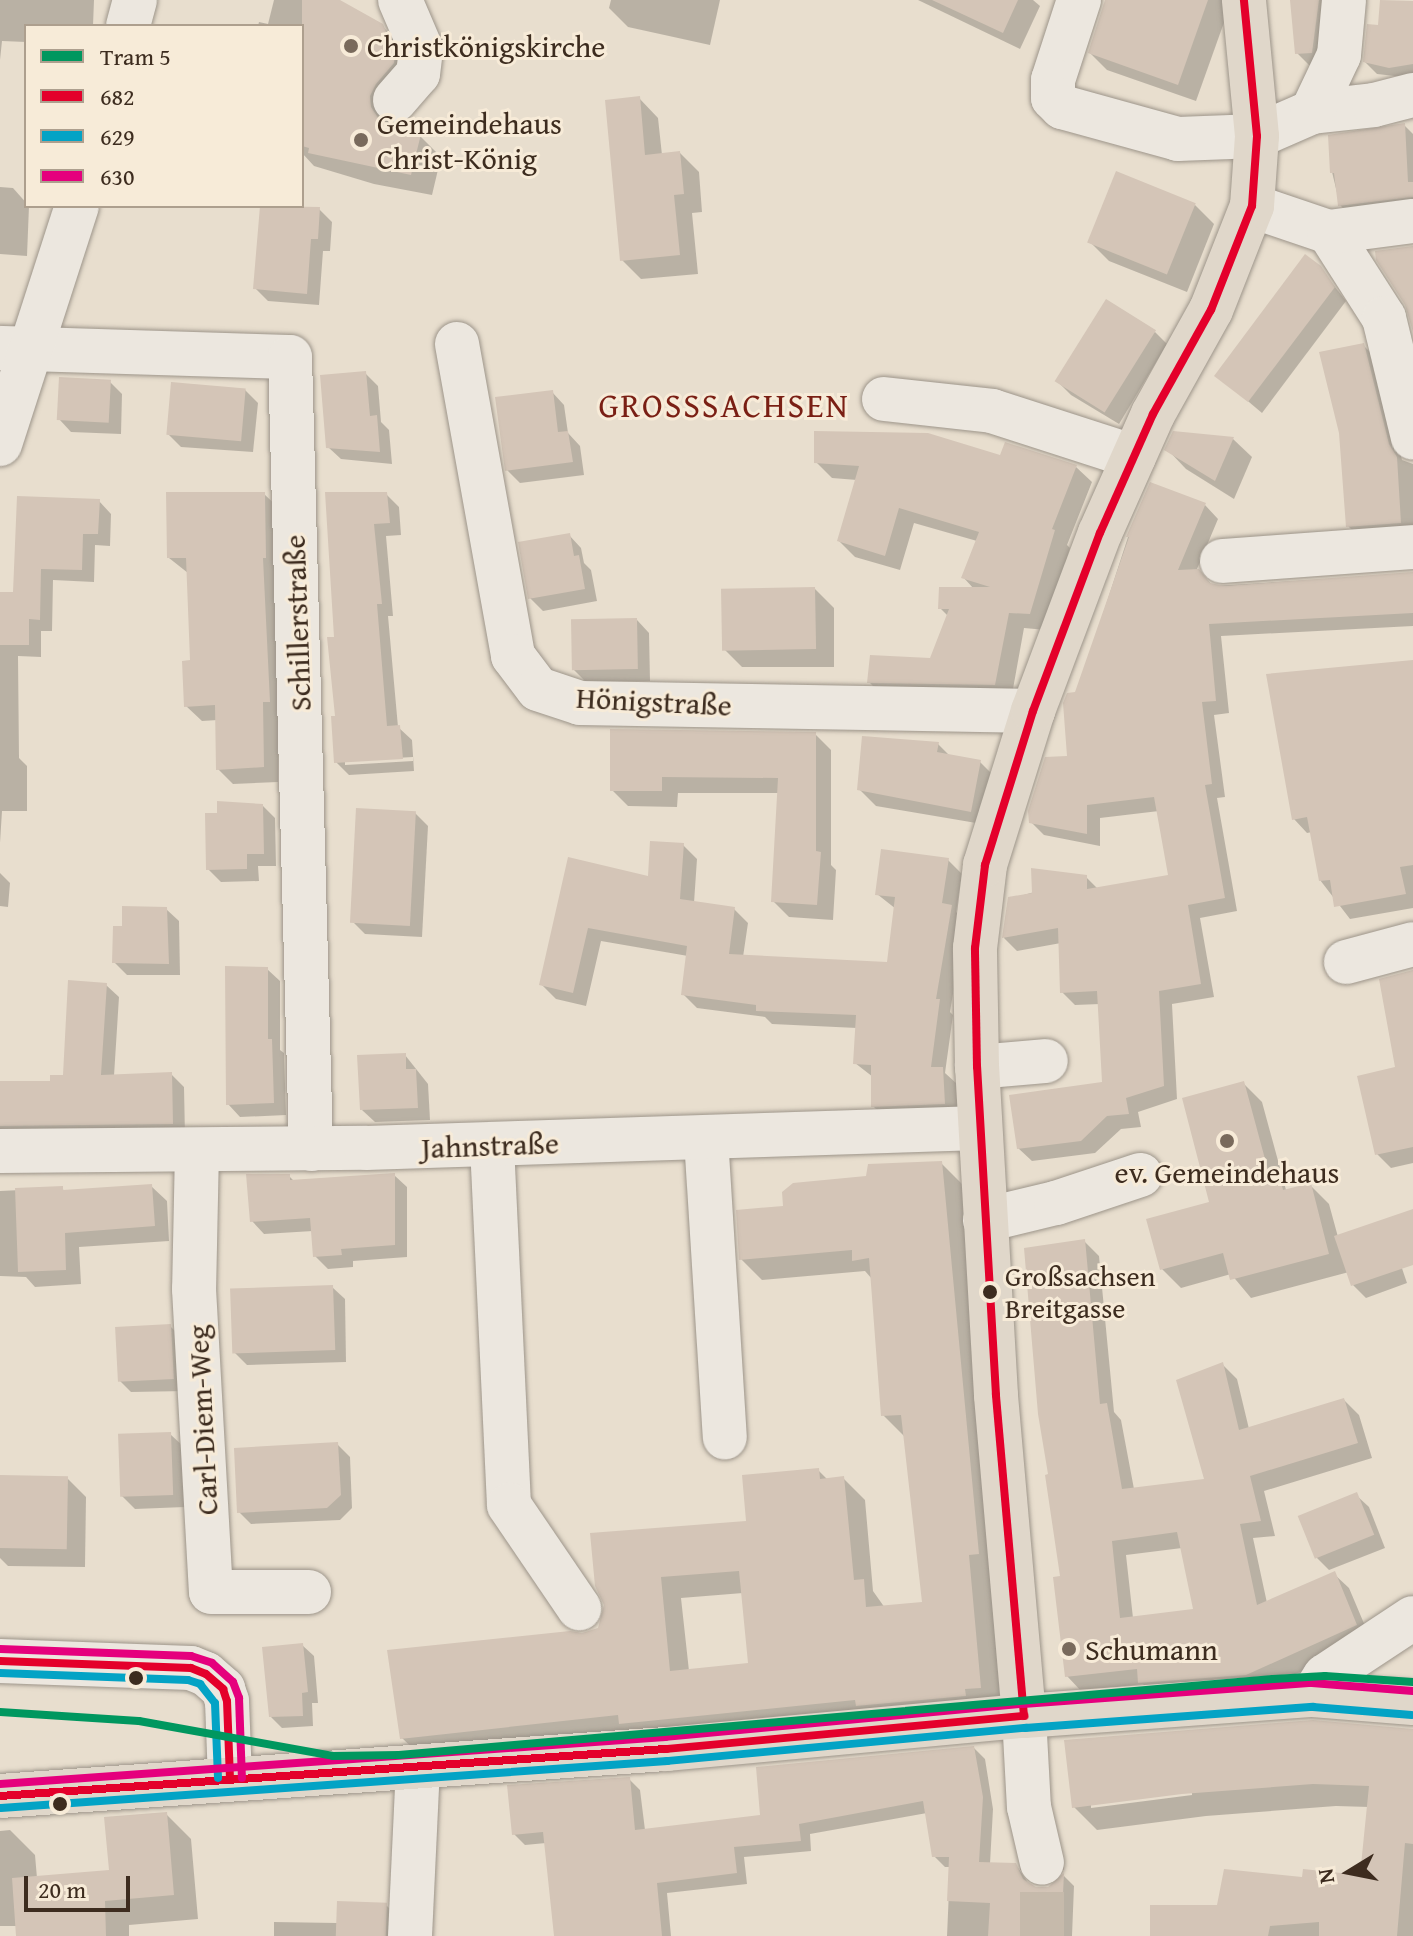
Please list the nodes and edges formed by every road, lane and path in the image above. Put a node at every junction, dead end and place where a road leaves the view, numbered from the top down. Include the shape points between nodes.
1 (135, 0) edge
2 (400, 0) edge
3 (1079, 0) edge
4 (1244, 0) edge
5 (1344, 0) edge
6 (129, 24) edge
7 (1413, 95) edge
8 (395, 100) dead end
9 (1312, 112) junction
10 (1257, 136) junction
11 (1252, 206) junction
12 (76, 208) edge
13 (1413, 221) edge
14 (1329, 232) junction
15 (457, 344) dead end
16 (14, 349) edge
17 (884, 399) dead end
18 (1413, 438) edge
19 (0, 444) edge
20 (1134, 457) junction
21 (1413, 547) edge
22 (1222, 561) dead end
23 (1033, 711) junction
24 (1413, 944) edge
25 (1346, 962) dead end
26 (1046, 1061) dead end
27 (977, 1067) junction
28 (980, 1128) junction
29 (706, 1138) junction
30 (492, 1145) junction
31 (311, 1149) junction
32 (197, 1150) junction
33 (0, 1151) edge
34 (1140, 1175) dead end
35 (985, 1220) junction
36 (725, 1437) dead end
37 (309, 1592) dead end
38 (579, 1608) dead end
39 (1413, 1618) edge
40 (0, 1661) edge
41 (1313, 1695) junction
42 (1413, 1703) edge
43 (1024, 1716) junction
44 (418, 1767) junction
45 (230, 1778) junction
46 (0, 1796) edge
47 (1042, 1863) tunnel mouth
48 (410, 1936) edge

1 - 6 street
2 - 8 street via 421,49 418,74
3 - 10 street via 1053,80 1053,98 1062,107 1178,139
4 - 10 main road
5 - 9 street via 1339,55
7 - 9 street
9 - 10 street
10 - 11 main road
11 - 14 street
11 - 20 main road via 1211,310
12 - 16 street
13 - 14 street
14 - 18 street via 1384,318
15 - 23 street, Hönigstraße via 513,656 538,689 580,703
16 - 19 street
16 - 31 street, Schillerstraße via 290,357
17 - 20 street via 992,411
20 - 23 main road
21 - 22 street
23 - 27 main road via 985,865 975,948
24 - 25 street
26 - 27 street
27 - 28 main road
28 - 29 street, Jahnstraße
28 - 35 main road
29 - 30 street, Jahnstraße
29 - 36 street
30 - 31 street, Jahnstraße
30 - 38 street via 509,1505
31 - 32 street, Jahnstraße
32 - 33 street, Jahnstraße
32 - 37 street, Carl-Diem-Weg via 194,1289 211,1592
34 - 35 street
35 - 43 main road
39 - 41 street via 1325,1676
40 - 45 street via 191,1668 206,1674 223,1689 227,1701
41 - 42 main road
41 - 43 main road
43 - 44 main road
43 - 47 street via 1029,1807
44 - 45 main road
44 - 48 street
45 - 46 main road

